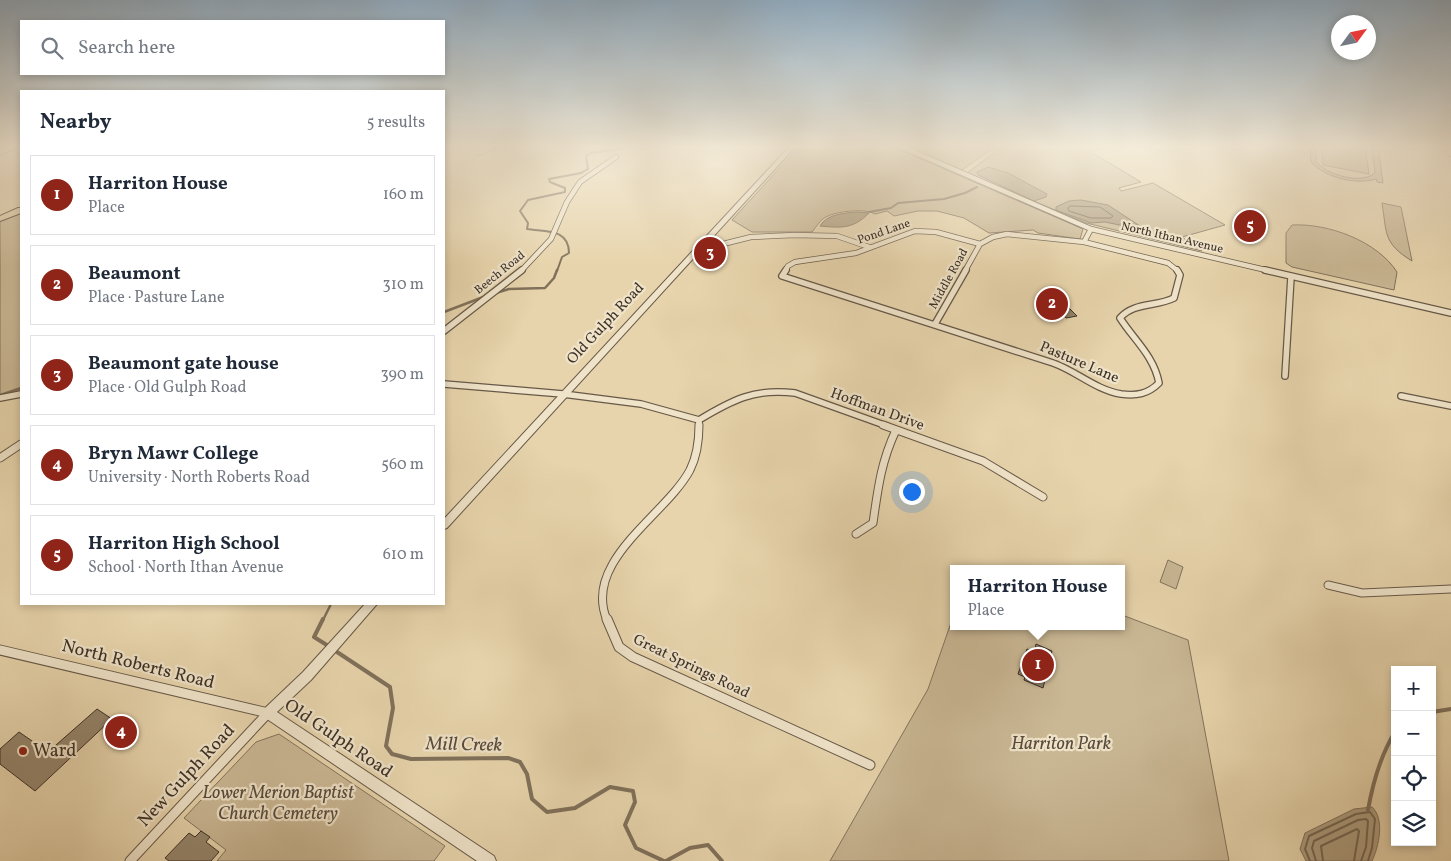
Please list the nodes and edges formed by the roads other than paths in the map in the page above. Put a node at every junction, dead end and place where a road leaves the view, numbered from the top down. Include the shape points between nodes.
1 (577, 186) edge
2 (756, 186) edge
3 (992, 186) edge
4 (20, 210) edge
5 (0, 219) edge
6 (1091, 229) junction
7 (1084, 242) junction
8 (980, 244) junction
9 (700, 246) junction
10 (869, 247) junction
11 (795, 262) joint
12 (1291, 276) junction
13 (1451, 313) edge
14 (935, 324) junction
15 (445, 330) edge
16 (1285, 376) dead end
17 (445, 384) edge
18 (20, 394) edge
19 (563, 394) junction
20 (1401, 396) dead end
21 (0, 398) edge
22 (1451, 406) edge
23 (698, 420) junction
24 (896, 430) junction
25 (20, 445) edge
26 (0, 458) edge
27 (1044, 497) dead end
28 (445, 524) edge
29 (856, 534) dead end
30 (1328, 585) dead end
31 (1451, 589) edge
32 (371, 605) edge
33 (0, 650) edge
34 (268, 713) junction
35 (870, 765) dead end
36 (130, 861) edge
37 (489, 861) edge

1 - 15 street, Beech Road via 551,239 528,265
2 - 9 street, Old Gulph Road
3 - 6 street, North Ithan Avenue
4 - 5 main road
6 - 7 street
6 - 12 street, North Ithan Avenue
7 - 8 street, Middle Road via 1007,234
7 - 14 street, Pasture Lane via 1168,262 1180,274 1174,298 1168,302 1132,308 1120,318 1127,332 1156,366 1159,384 1150,392 1120,394 1056,364
8 - 10 street, Pond Lane via 915,231
8 - 14 street, Middle Road
9 - 10 street via 708,248 751,237 795,235 836,236
9 - 19 street, Old Gulph Road
10 - 11 street, Pond Lane via 856,253
11 - 14 street, Pasture Lane via 782,276
12 - 13 street, North Ithan Avenue
12 - 16 street
17 - 19 street
18 - 21 street
19 - 23 street via 641,404
19 - 28 street, Old Gulph Road
20 - 22 street
23 - 24 street, Hoffman Drive via 729,402 768,390 795,393
23 - 35 street, Great Springs Road via 699,447 693,467 617,557 606,575 604,612 613,635 619,647 633,657
24 - 27 street, Hoffman Drive via 983,462
24 - 29 street via 881,468 873,523
25 - 26 street
30 - 31 street via 1362,593
32 - 34 street, Old Gulph Road via 307,676
33 - 34 street, North Roberts Road
34 - 36 street, New Gulph Road
34 - 37 street, Old Gulph Road

